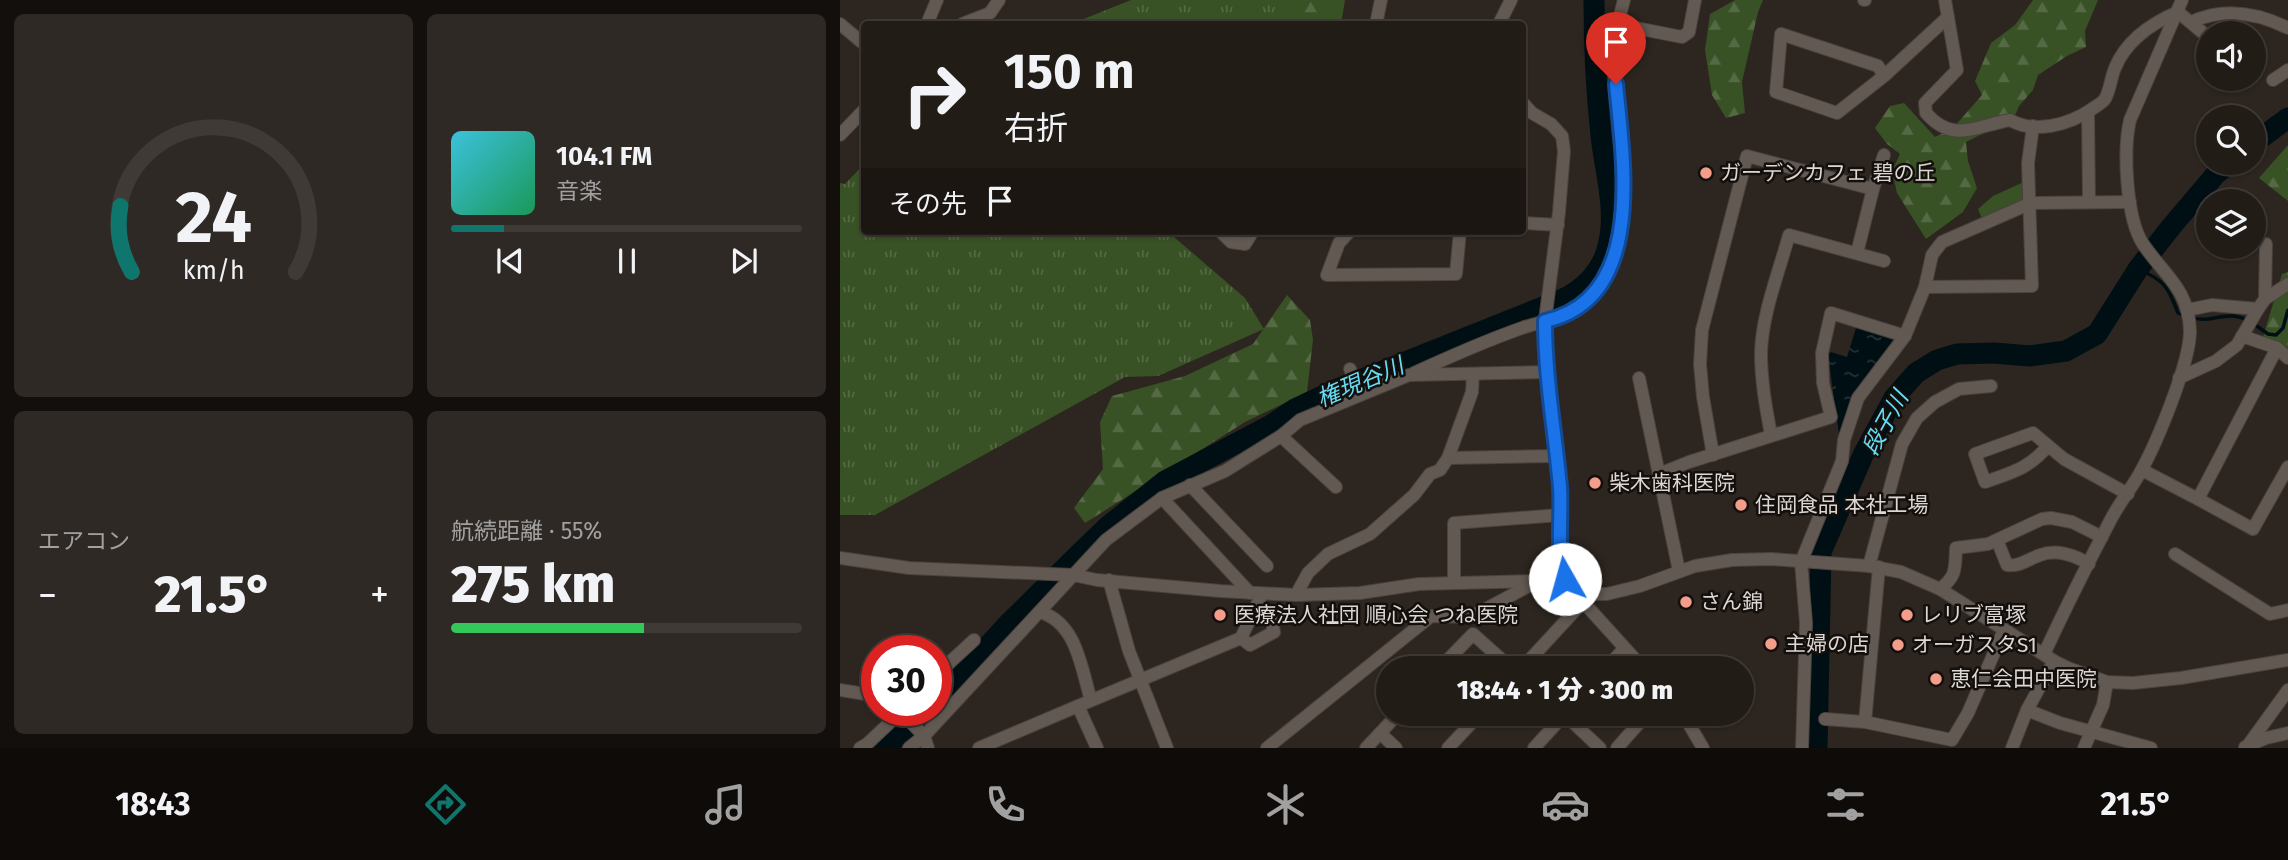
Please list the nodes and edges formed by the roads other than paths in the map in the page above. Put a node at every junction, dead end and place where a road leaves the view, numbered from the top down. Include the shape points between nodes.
1 (937, 0) edge
2 (999, 0) edge
3 (1381, 0) edge
4 (1501, 0) edge
5 (1511, 0) edge
6 (1623, 0) edge
7 (1695, 0) edge
8 (1945, 0) edge
9 (2180, 6) edge
10 (1948, 17) junction
11 (928, 21) edge
12 (970, 21) edge
13 (1377, 21) edge
14 (1499, 21) edge
15 (1500, 21) edge
16 (1618, 21) junction
17 (2191, 22) junction
18 (840, 24) edge
19 (2196, 26) edge
20 (2288, 28) edge
21 (861, 42) edge
22 (2288, 70) edge
23 (1884, 76) junction
24 (2273, 80) dead end
25 (1526, 106) edge
26 (2088, 112) junction
27 (861, 113) edge
28 (2033, 126) junction
29 (840, 135) edge
30 (1884, 155) dead end
31 (1873, 189) junction
32 (2089, 202) junction
33 (2130, 202) junction
34 (2031, 203) junction
35 (1526, 223) edge
36 (1558, 225) junction
37 (1224, 235) edge
38 (1251, 235) edge
39 (1346, 235) edge
40 (1460, 235) edge
41 (1857, 253) junction
42 (2264, 259) edge
43 (1884, 261) dead end
44 (2288, 284) edge
45 (1926, 287) junction
46 (2259, 308) junction
47 (2187, 311) junction
48 (1545, 321) junction
49 (2244, 332) junction
50 (1905, 336) junction
51 (2277, 348) junction
52 (2288, 358) edge
53 (1350, 369) dead end
54 (1547, 372) junction
55 (1473, 374) junction
56 (1409, 375) junction
57 (1639, 378) dead end
58 (2179, 378) junction
59 (1991, 386) dead end
60 (1361, 394) junction
61 (1771, 435) junction
62 (1281, 436) junction
63 (2048, 446) junction
64 (1713, 454) junction
65 (1556, 456) junction
66 (1448, 458) junction
67 (2288, 467) edge
68 (2142, 470) junction
69 (1658, 474) junction
70 (1190, 485) junction
71 (1336, 487) dead end
72 (2128, 494) junction
73 (1162, 498) junction
74 (2198, 499) junction
75 (1560, 515) junction
76 (2102, 537) junction
77 (1997, 540) junction
78 (2175, 554) dead end
79 (840, 558) edge
80 (1804, 562) junction
81 (2089, 564) junction
82 (1267, 566) dead end
83 (1874, 566) junction
84 (1679, 571) junction
85 (1073, 575) junction
86 (1109, 580) junction
87 (1539, 581) junction
88 (1454, 582) junction
89 (1940, 589) junction
90 (1256, 593) junction
91 (1296, 595) junction
92 (1580, 598) junction
93 (1255, 608) junction
94 (2288, 610) edge
95 (1040, 611) junction
96 (2004, 630) junction
97 (1241, 638) junction
98 (974, 640) dead end
99 (1624, 649) junction
100 (1451, 656) edge
101 (1497, 656) edge
102 (1532, 656) edge
103 (1617, 656) edge
104 (1631, 656) edge
105 (2049, 657) junction
106 (952, 660) edge
107 (2288, 660) edge
108 (1140, 679) junction
109 (2107, 682) junction
110 (840, 690) edge
111 (2288, 690) edge
112 (861, 693) edge
113 (1084, 703) junction
114 (2027, 710) junction
115 (1825, 719) dead end
116 (1865, 722) junction
117 (886, 726) edge
118 (913, 726) edge
119 (1387, 726) edge
120 (1469, 726) edge
121 (1554, 726) edge
122 (1577, 726) edge
123 (1637, 726) edge
124 (1690, 726) edge
125 (2092, 730) junction
126 (1380, 733) junction
127 (2288, 733) edge
128 (926, 742) edge
129 (2245, 747) edge
130 (860, 748) edge
131 (909, 748) edge
132 (979, 748) edge
133 (1097, 748) edge
134 (1167, 748) edge
135 (1267, 748) edge
136 (1366, 748) edge
137 (1396, 748) edge
138 (1448, 748) edge
139 (1534, 748) edge
140 (1600, 748) edge
141 (1618, 748) edge
142 (1703, 748) edge
143 (1802, 748) edge
144 (2011, 748) edge
145 (2084, 748) edge
146 (2151, 748) edge

1 - 11 street
2 - 12 street via 990,13
3 - 13 street
4 - 14 street
5 - 15 street
6 - 16 street
7 - 16 street via 1689,32 1682,37
8 - 10 street
9 - 17 street
9 - 26 street via 2155,21 2125,50 2104,100
9 - 33 street via 2126,135
10 - 23 street
10 - 28 street via 1957,70 1926,103 1926,113 1945,129 1963,132 2010,120
16 - 48 street via 1614,62 1625,173 1616,251 1603,284 1581,306
17 - 19 street
17 - 20 street via 2210,13 2236,13
18 - 21 street
22 - 24 street
23 - 23 street via 1878,66 1781,34 1776,92 1837,113
25 - 36 street via 1562,136
26 - 28 street via 2064,124
26 - 32 street
27 - 29 street
28 - 34 street via 2028,163
30 - 31 street
31 - 41 street
31 - 64 street via 1747,156 1702,330 1700,364
32 - 33 street
32 - 34 street
33 - 47 street via 2137,234 2174,281
34 - 45 street via 1942,242 1932,255
34 - 45 street via 2032,286
35 - 36 street
36 - 48 street
37 - 38 street via 1231,242 1245,244
39 - 40 street via 1327,275 1455,274
41 - 43 street
41 - 61 street via 1789,235 1761,351
42 - 46 street
44 - 46 street
45 - 50 street
46 - 47 street via 2212,305
46 - 49 street
47 - 58 street via 2188,353
48 - 54 street
48 - 56 street
49 - 51 street
49 - 58 street via 2237,345 2216,361
50 - 61 street via 1831,313 1822,353 1831,417
50 - 80 street via 1858,398 1842,461
51 - 52 street
51 - 74 street
53 - 60 street
54 - 55 street
54 - 65 street
55 - 56 street
55 - 66 street via 1472,392
56 - 60 street
57 - 69 street
58 - 68 street
59 - 83 street via 1959,389 1917,418 1902,444
60 - 62 street via 1300,420
61 - 64 street
62 - 70 street via 1225,471
62 - 71 street
63 - 63 street via 2033,433 1975,454 1985,482 2025,467
63 - 72 street
64 - 69 street
65 - 66 street
65 - 75 street
66 - 91 street via 1370,534 1328,554 1308,573
67 - 74 street via 2253,528
68 - 72 street
68 - 74 street
69 - 84 street
70 - 73 street
70 - 82 street
72 - 76 street
73 - 85 street via 1106,540
73 - 90 street
75 - 88 street via 1454,523
75 - 92 street via 1561,564 1565,579
76 - 77 street via 2072,522 2051,518
76 - 81 street
77 - 81 street via 2007,565 2043,553 2067,553
77 - 89 street via 1956,548 1951,580
78 - 94 street via 2270,614
79 - 85 street via 909,568
80 - 83 street
80 - 84 street via 1732,560
80 - 143 street
81 - 105 street
83 - 89 street
83 - 116 street
84 - 92 street via 1640,586
85 - 86 street
85 - 95 street
86 - 90 street
86 - 108 street
87 - 88 street
87 - 92 street via 1557,583
87 - 135 street via 1471,617 1431,616
88 - 91 street
89 - 96 street
90 - 91 street
90 - 93 street
92 - 99 street
92 - 102 street
93 - 97 street
93 - 97 street via 1272,622 1274,632 1250,645
95 - 113 street via 1062,624 1070,635
95 - 128 street
96 - 105 street
96 - 116 street via 1952,740
97 - 108 street
98 - 106 street
99 - 103 street
99 - 104 street
100 - 101 street via 1472,634
105 - 109 street
105 - 114 street
107 - 109 street via 2181,678
108 - 113 street
108 - 134 street
109 - 125 street
110 - 112 street
111 - 129 street
113 - 132 street
113 - 133 street
114 - 125 street
114 - 144 street
115 - 116 street
117 - 130 street
118 - 128 street
119 - 126 street
120 - 138 street
121 - 139 street
122 - 140 street
123 - 141 street
124 - 142 street
125 - 145 street
125 - 146 street
126 - 136 street
126 - 137 street
127 - 129 street
128 - 131 street

